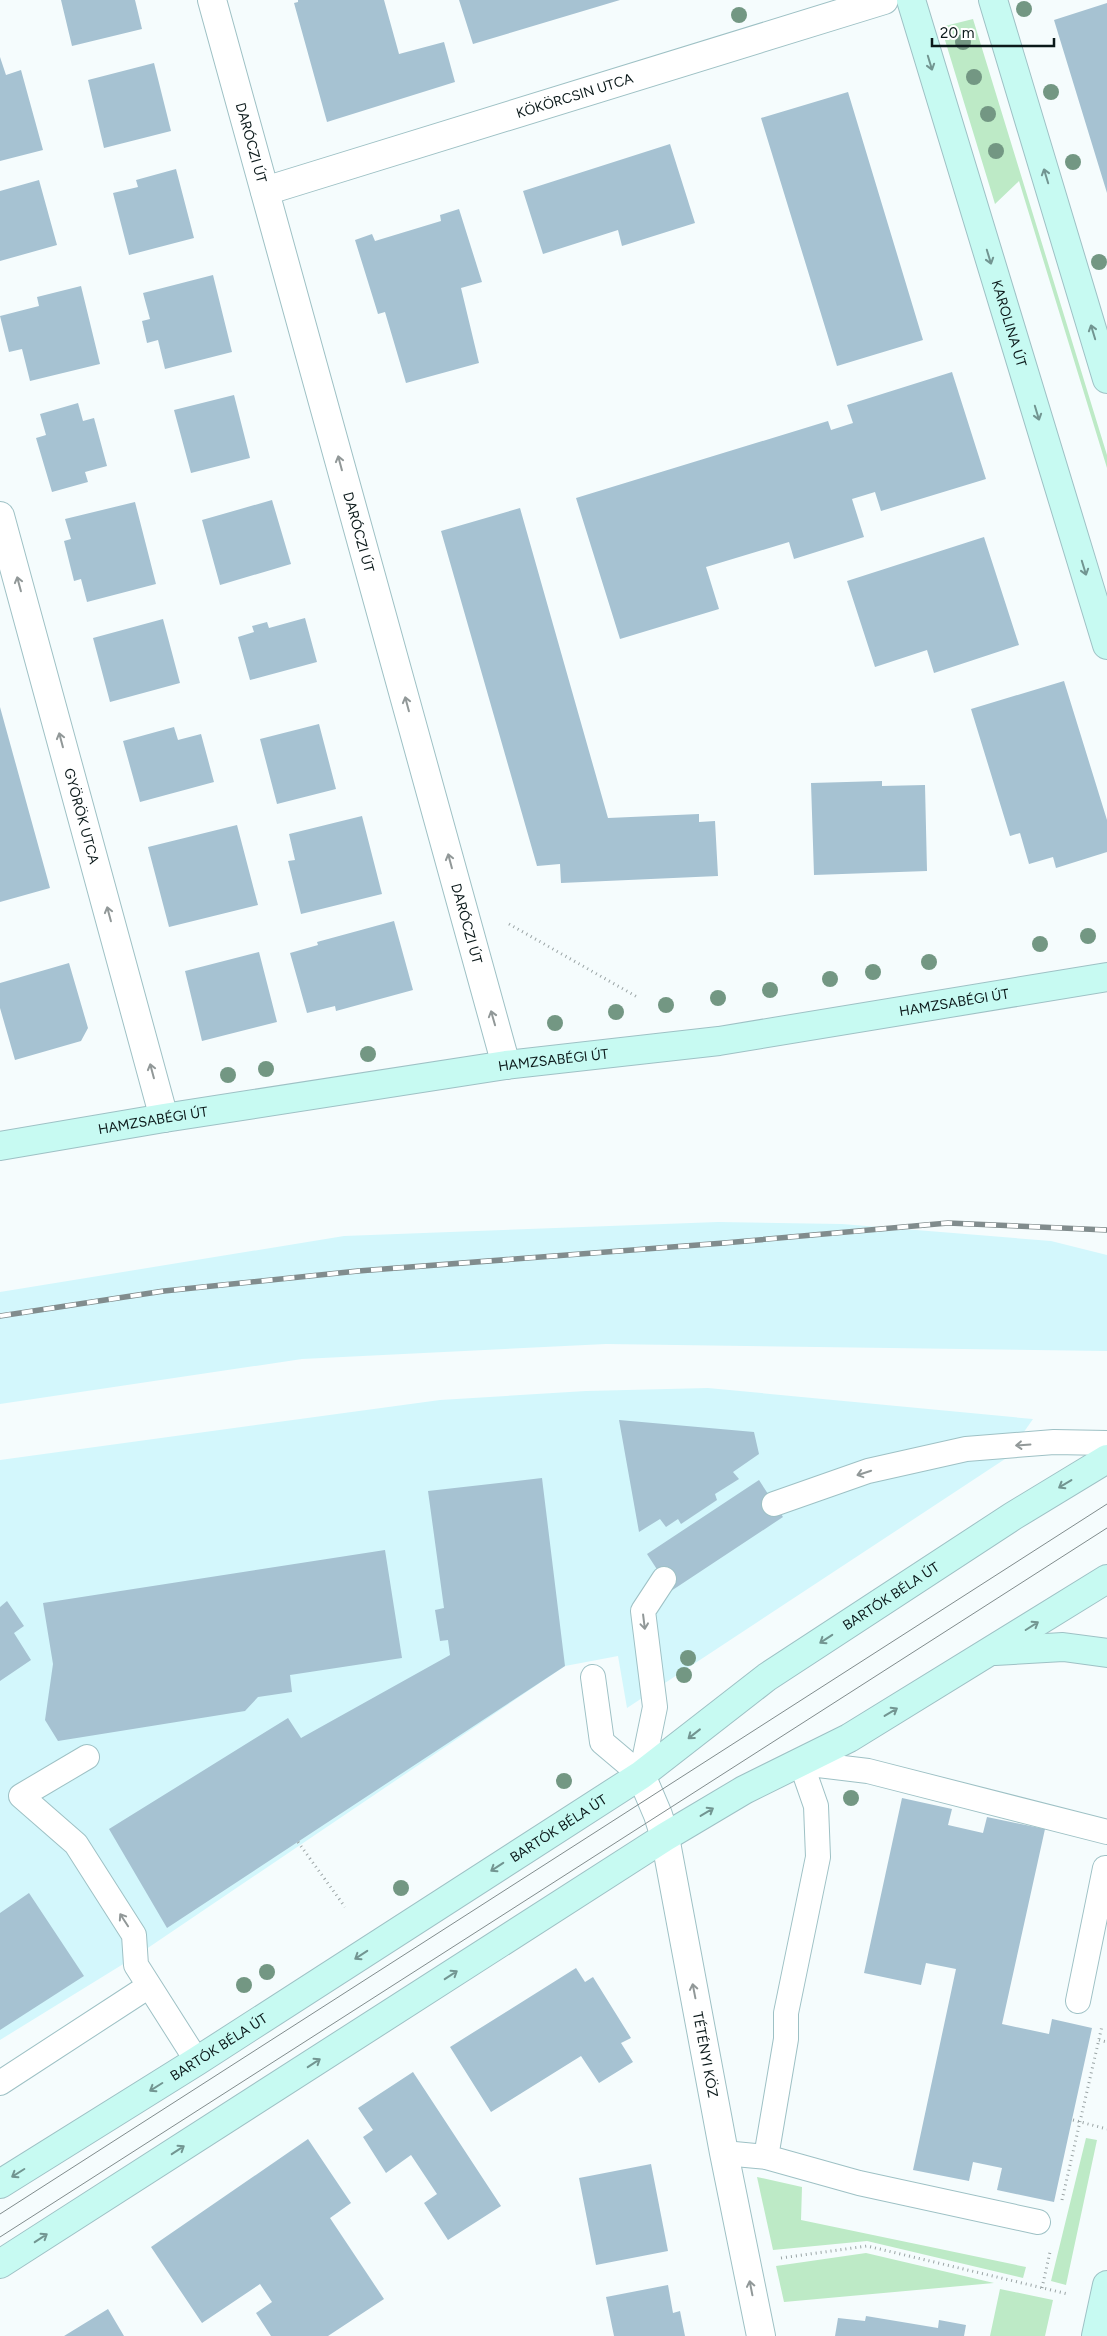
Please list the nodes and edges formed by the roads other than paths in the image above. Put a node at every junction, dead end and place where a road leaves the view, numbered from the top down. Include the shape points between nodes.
1 (212, 0) edge
2 (884, 0) edge
3 (911, 0) edge
4 (993, 0) edge
5 (265, 191) junction
6 (1107, 379) edge
7 (0, 516) edge
8 (1107, 645) edge
9 (1107, 977) edge
10 (506, 1065) junction
11 (164, 1118) junction
12 (0, 1146) edge
13 (1107, 1443) edge
14 (1107, 1459) edge
15 (774, 1504) dead end
16 (664, 1579) dead end
17 (1107, 1579) edge
18 (991, 1651) junction
19 (1107, 1653) edge
20 (593, 1677) dead end
21 (87, 1757) dead end
22 (801, 1763) junction
23 (641, 1774) junction
24 (1107, 1832) edge
25 (665, 1837) junction
26 (1106, 1865) edge
27 (149, 1986) junction
28 (1078, 2001) road end
29 (197, 2061) junction
30 (0, 2083) edge
31 (724, 2153) junction
32 (766, 2157) junction
33 (0, 2184) edge
34 (1038, 2222) road end
35 (0, 2264) edge
36 (1107, 2285) edge
37 (761, 2336) edge
38 (1096, 2336) edge

1 - 5 street, DARÓCZI ÚT
2 - 5 street, KÖKÖRCSIN UTCA
3 -> 8 street, KAROLINA ÚT
6 -> 4 street
10 -> 5 street, DARÓCZI ÚT
11 -> 7 street, GYÖRÖK UTCA
9 - 10 street, HAMZSABÉGI ÚT via 719,1041
10 - 11 street, HAMZSABÉGI ÚT
11 - 12 street, HAMZSABÉGI ÚT
13 -> 15 lane via 1054,1442 966,1449 868,1471
14 -> 23 street, BARTÓK BÉLA ÚT via 1013,1516 767,1677
16 -> 23 lane via 643,1611 655,1708
18 -> 17 street
18 - 19 street via 1063,1647
22 -> 18 street via 849,1738
20 - 23 lane via 602,1742
27 -> 21 lane via 136,1965 134,1935 76,1844 21,1796
22 - 24 lane via 868,1771
25 -> 22 street via 744,1790
22 - 32 lane via 816,1806 818,1857 786,2013 786,2039
23 - 25 street, TÉTÉNYI KÖZ
23 -> 29 street, BARTÓK BÉLA ÚT
31 -> 25 street, TÉTÉNYI KÖZ
35 -> 25 street
26 - 28 lane
27 - 29 lane
27 - 30 lane
29 -> 33 street, BARTÓK BÉLA ÚT
31 - 32 lane
37 -> 31 street, TÉTÉNYI KÖZ
32 - 34 lane via 859,2184
36 - 38 street

